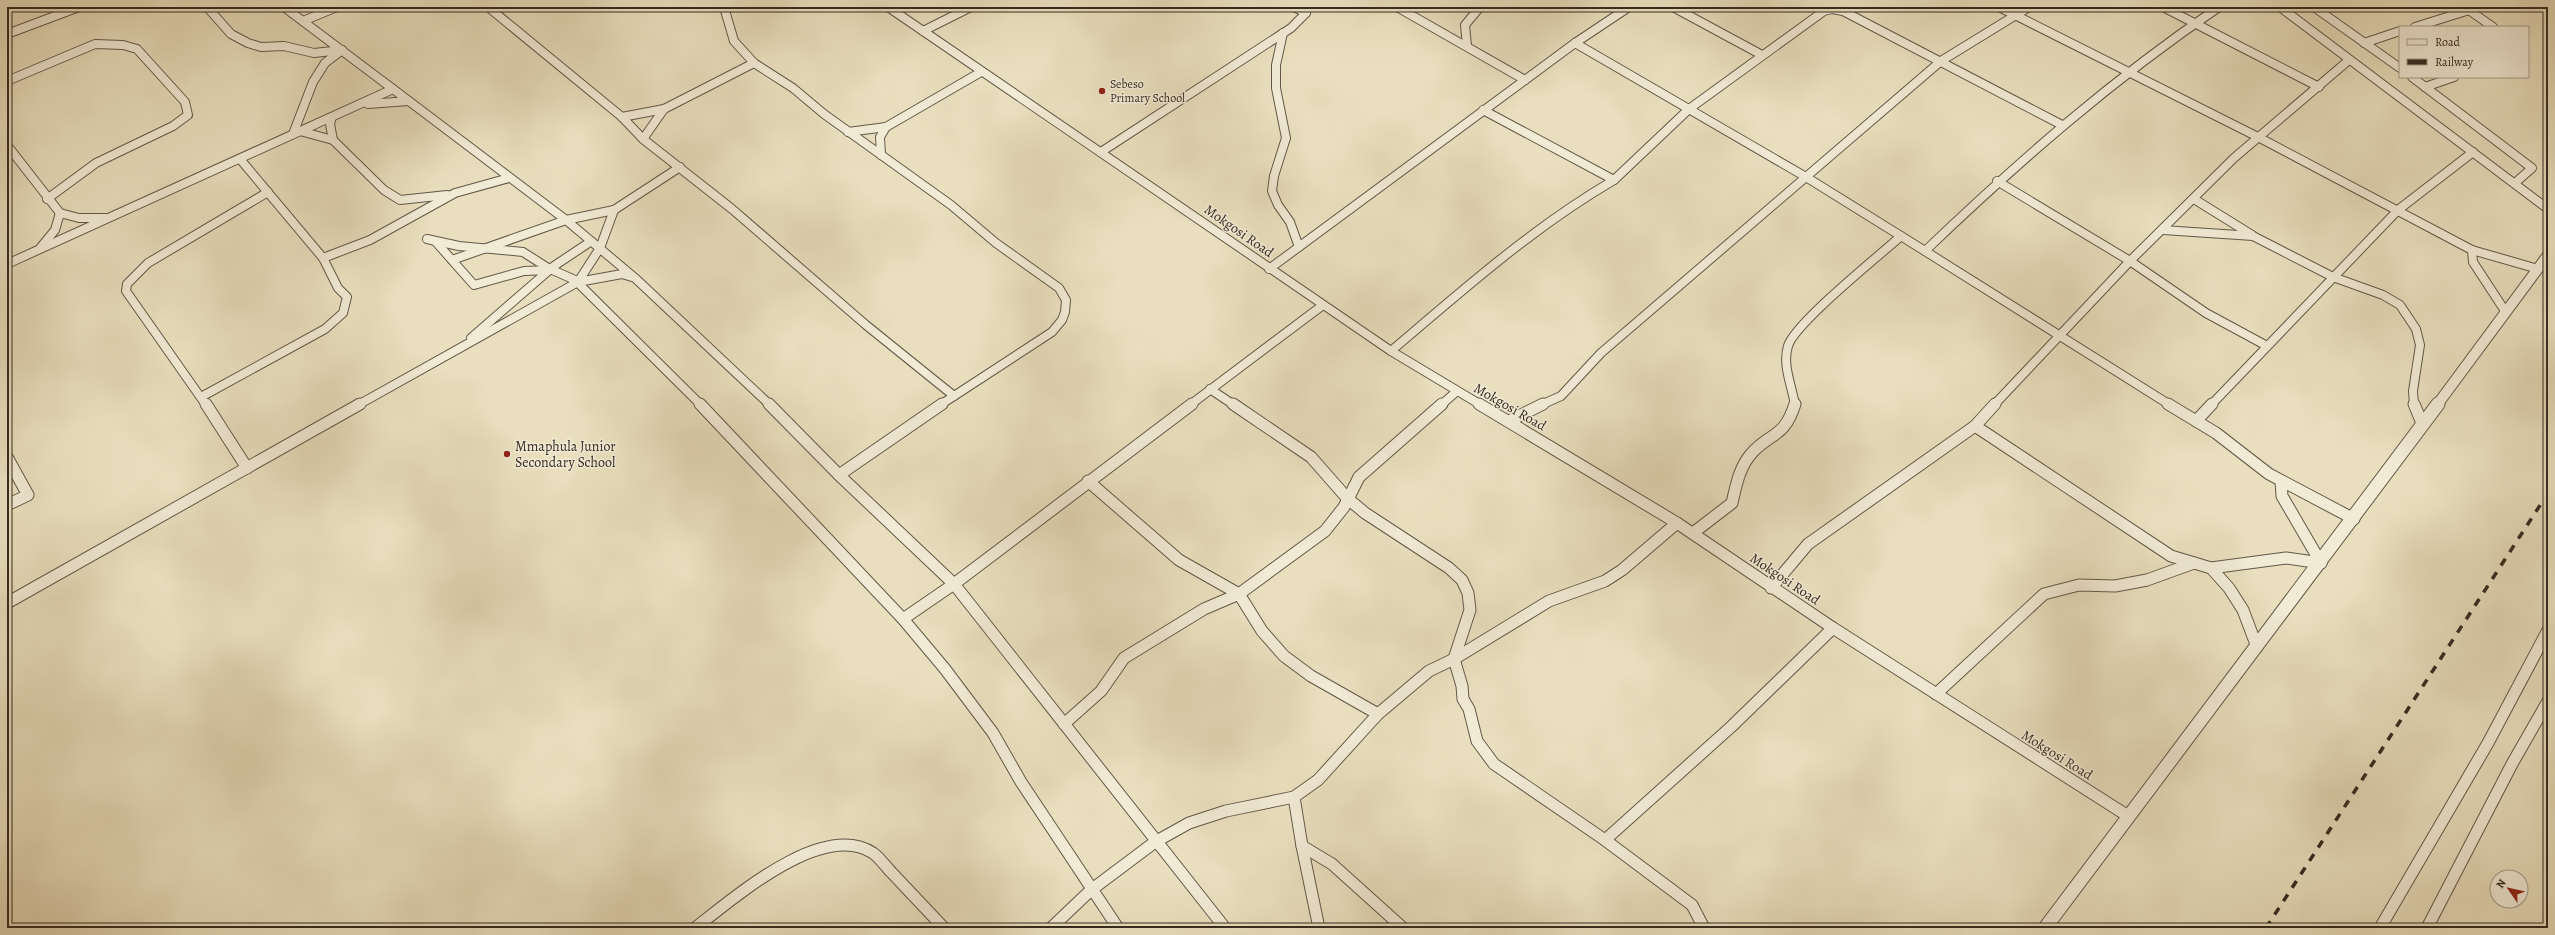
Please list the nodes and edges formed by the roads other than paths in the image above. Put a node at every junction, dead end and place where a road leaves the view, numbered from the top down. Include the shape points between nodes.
1 (79, 7) edge
2 (207, 7) edge
3 (284, 7) edge
4 (337, 7) edge
5 (488, 7) edge
6 (725, 7) edge
7 (888, 7) edge
8 (971, 7) edge
9 (1294, 7) edge
10 (1397, 7) edge
11 (1480, 7) edge
12 (1628, 7) edge
13 (1673, 7) edge
14 (1999, 7) edge
15 (2029, 7) edge
16 (2163, 7) edge
17 (2219, 7) edge
18 (2280, 7) edge
19 (2314, 7) edge
20 (2479, 7) edge
21 (1846, 9) edge
22 (2467, 9) edge
23 (1305, 10) edge
24 (2017, 16) junction
25 (302, 21) junction
26 (2194, 23) junction
27 (2418, 26) edge
28 (2492, 26) edge
29 (923, 31) junction
30 (2399, 31) edge
31 (1283, 33) junction
32 (7, 34) edge
33 (1575, 43) junction
34 (2364, 43) junction
35 (1467, 46) junction
36 (342, 50) junction
37 (1762, 55) junction
38 (2349, 60) junction
39 (1941, 61) junction
40 (754, 63) junction
41 (2399, 67) edge
42 (2127, 71) junction
43 (981, 72) junction
44 (2413, 78) edge
45 (2451, 78) edge
46 (1525, 80) junction
47 (7, 81) edge
48 (2425, 86) junction
49 (2319, 87) junction
50 (393, 89) junction
51 (409, 101) junction
52 (354, 107) junction
53 (664, 109) junction
54 (1689, 109) junction
55 (1483, 110) junction
56 (332, 117) junction
57 (622, 118) junction
58 (2062, 125) junction
59 (886, 127) junction
60 (848, 132) junction
61 (296, 133) junction
62 (2258, 137) junction
63 (643, 139) junction
64 (333, 140) junction
65 (7, 144) edge
66 (1101, 152) junction
67 (2473, 152) junction
68 (881, 155) junction
69 (240, 159) junction
70 (680, 167) junction
71 (1806, 177) junction
72 (509, 178) junction
73 (1614, 180) junction
74 (1997, 181) junction
75 (2515, 183) junction
76 (268, 192) junction
77 (455, 193) junction
78 (2194, 198) junction
79 (47, 199) junction
80 (400, 200) junction
81 (2548, 209) edge
82 (614, 210) junction
83 (2398, 210) junction
84 (60, 213) junction
85 (109, 218) junction
86 (566, 220) junction
87 (402, 222) junction
88 (2163, 230) junction
89 (1901, 236) junction
90 (2253, 236) junction
91 (427, 239) dead end
92 (436, 242) junction
93 (590, 242) junction
94 (1299, 247) junction
95 (39, 249) junction
96 (482, 249) junction
97 (2472, 250) junction
98 (600, 251) junction
99 (1925, 251) junction
100 (2548, 255) edge
101 (322, 258) junction
102 (452, 260) junction
103 (2130, 261) junction
104 (7, 264) edge
105 (1269, 269) junction
106 (2538, 269) junction
107 (551, 270) junction
108 (2333, 277) junction
109 (635, 278) junction
110 (578, 282) junction
111 (1323, 305) junction
112 (2505, 312) junction
113 (2058, 336) junction
114 (2267, 346) junction
115 (1391, 351) junction
116 (453, 354) junction
117 (1210, 389) junction
118 (1456, 392) junction
119 (201, 396) junction
120 (954, 396) junction
121 (1509, 421) junction
122 (2196, 421) junction
123 (2422, 423) junction
124 (1975, 426) junction
125 (7, 457) edge
126 (247, 468) junction
127 (839, 475) junction
128 (1088, 481) junction
129 (2281, 481) junction
130 (1347, 498) junction
131 (7, 505) edge
132 (2354, 520) junction
133 (1677, 523) junction
134 (1692, 533) junction
135 (2194, 563) junction
136 (2321, 563) junction
137 (2211, 568) junction
138 (954, 584) junction
139 (1771, 588) junction
140 (1239, 594) junction
141 (7, 603) edge
142 (903, 619) junction
143 (1833, 628) junction
144 (2548, 630) edge
145 (2257, 647) junction
146 (1454, 659) junction
147 (1936, 694) junction
148 (2548, 701) edge
149 (1378, 714) junction
150 (1064, 724) junction
151 (1294, 797) junction
152 (2128, 816) junction
153 (1605, 840) junction
154 (1155, 842) junction
155 (1302, 846) junction
156 (1091, 890) junction
157 (695, 928) edge
158 (944, 928) edge
159 (1051, 928) edge
160 (1118, 928) edge
161 (1225, 928) edge
162 (1319, 928) edge
163 (1403, 928) edge
164 (1704, 928) edge
165 (2045, 928) edge
166 (2380, 928) edge
167 (2427, 928) edge

1 - 32 street
2 - 36 street via 231,34 248,43 284,46 314,53
3 - 25 street
4 - 25 street
5 - 57 street
6 - 40 street via 734,41
7 - 29 street, Mokgosi Road
8 - 29 street
9 - 23 street
10 - 35 street
11 - 35 street via 1465,25
12 - 33 street
13 - 37 street
14 - 24 street
15 - 24 street
16 - 26 street
17 - 26 street
18 - 38 street
19 - 34 street
20 - 22 street
21 - 37 street via 1824,11
21 - 39 street
22 - 27 street
22 - 28 street
23 - 31 street via 1300,21
24 - 39 street
24 - 42 street
25 - 36 street
26 - 42 street
26 - 49 street
29 - 43 street, Mokgosi Road
30 - 34 street
31 - 66 street
31 - 94 street via 1276,65 1276,88 1286,138 1272,191 1290,222
33 - 46 street
33 - 54 street
34 - 41 street
35 - 46 street
36 - 50 street
36 - 61 street via 325,63 313,82
37 - 54 street
38 - 49 street
38 - 67 street
39 - 58 street
39 - 71 street
40 - 53 street
40 - 60 street via 793,88
42 - 58 street
42 - 62 street
43 - 59 street
43 - 66 street, Mokgosi Road
44 - 48 street
45 - 48 street
46 - 55 street
47 - 79 street via 95,44 123,45 137,49 185,102 188,115 174,126 96,163
48 - 75 street via 2532,168
49 - 62 street
50 - 51 street
50 - 52 street
51 - 52 street
51 - 72 street
52 - 56 street
53 - 57 street
53 - 63 street
54 - 71 street
54 - 73 street
55 - 73 street
55 - 94 street
56 - 61 street
56 - 64 street via 330,124
57 - 63 street
58 - 74 street
59 - 60 street
59 - 68 street via 880,137
60 - 68 street
61 - 64 street
61 - 69 street
62 - 78 street
62 - 83 street
63 - 70 street
64 - 80 street via 384,190
65 - 79 street
66 - 105 street, Mokgosi Road
67 - 75 street
67 - 83 street
68 - 120 street via 951,205 996,243 1040,272 1059,288 1066,300 1062,320 1052,332
69 - 76 street
69 - 85 street
70 - 82 street
70 - 120 street
71 - 89 street
71 - 121 street via 1601,353 1561,396
72 - 77 street
72 - 86 street
73 - 115 street via 1564,210 1523,239
74 - 99 street
74 - 103 street
75 - 81 street
76 - 101 street
76 - 119 street via 148,263 127,284 126,291
77 - 80 street
77 - 87 street
78 - 88 street
78 - 90 street
79 - 84 street
80 - 87 street via 405,210
82 - 86 street
82 - 98 street via 610,228
83 - 97 street
83 - 108 street
84 - 85 street via 79,218
84 - 95 street via 55,230
85 - 95 street
86 - 93 street
86 - 96 street
87 - 101 street via 358,246
88 - 90 street
88 - 103 street
89 - 99 street
89 - 134 street via 1809,318 1788,345 1786,365 1795,405 1789,422 1784,429 1751,454 1738,475 1732,503
90 - 108 street
91 - 92 street
92 - 96 street
92 - 102 street
93 - 98 street
93 - 107 street
94 - 105 street
95 - 104 street
96 - 102 street
96 - 107 street via 533,255
97 - 106 street
97 - 112 street via 2473,262
98 - 109 street
98 - 110 street
99 - 113 street
100 - 106 street
101 - 119 street via 338,288 347,297 343,313 325,329
102 - 107 street via 474,285 524,271
103 - 113 street
103 - 114 street via 2206,313
105 - 111 street, Mokgosi Road
106 - 112 street
107 - 110 street
107 - 116 street
108 - 114 street
108 - 123 street via 2383,295 2400,305 2408,314 2420,345 2413,391 2414,406
109 - 110 street via 622,274
109 - 127 street via 726,366 756,391
110 - 116 street
110 - 142 street via 704,408
111 - 115 street, Mokgosi Road
111 - 117 street
112 - 123 street
113 - 122 street
113 - 124 street
114 - 122 street
115 - 118 street, Mokgosi Road
116 - 126 street
117 - 128 street
117 - 130 street via 1311,458
118 - 121 street, Mokgosi Road
118 - 130 street via 1359,477
119 - 126 street
120 - 127 street
121 - 133 street, Mokgosi Road
122 - 129 street
123 - 132 street
124 - 135 street via 2171,556
124 - 139 street via 1808,544
125 - 131 street via 28,495
126 - 141 street
127 - 138 street
128 - 138 street
128 - 140 street via 1179,560
129 - 132 street
129 - 136 street via 2282,496
130 - 140 street via 1336,520 1325,531
130 - 146 street via 1365,513 1449,568 1462,580 1468,593 1470,610
132 - 136 street
133 - 134 street, Mokgosi Road
133 - 146 street via 1622,570 1605,580 1549,601
134 - 139 street, Mokgosi Road
135 - 137 street
135 - 147 street via 2147,580 2115,586 2079,586 2044,594
136 - 137 street via 2286,558
136 - 145 street
137 - 145 street via 2229,588 2243,610
138 - 142 street
138 - 150 street
139 - 143 street, Mokgosi Road
140 - 149 street via 1262,631 1284,656 1311,676
140 - 150 street via 1204,609 1124,658 1102,691
142 - 156 street via 993,733
143 - 147 street, Mokgosi Road
143 - 153 street via 1732,726
144 - 166 street via 2488,742
145 - 152 street
146 - 149 street via 1429,671
146 - 153 street via 1463,699 1469,709 1477,741 1494,764
147 - 152 street, Mokgosi Road
148 - 167 street via 2512,764
149 - 151 street via 1318,780
150 - 154 street
151 - 154 street via 1196,820
151 - 155 street
152 - 165 street
153 - 164 street via 1692,905
154 - 156 street
154 - 161 street
155 - 162 street
155 - 163 street via 1332,864
156 - 159 street
156 - 160 street
157 - 158 street via 782,865 829,845 846,844 862,846 873,853

